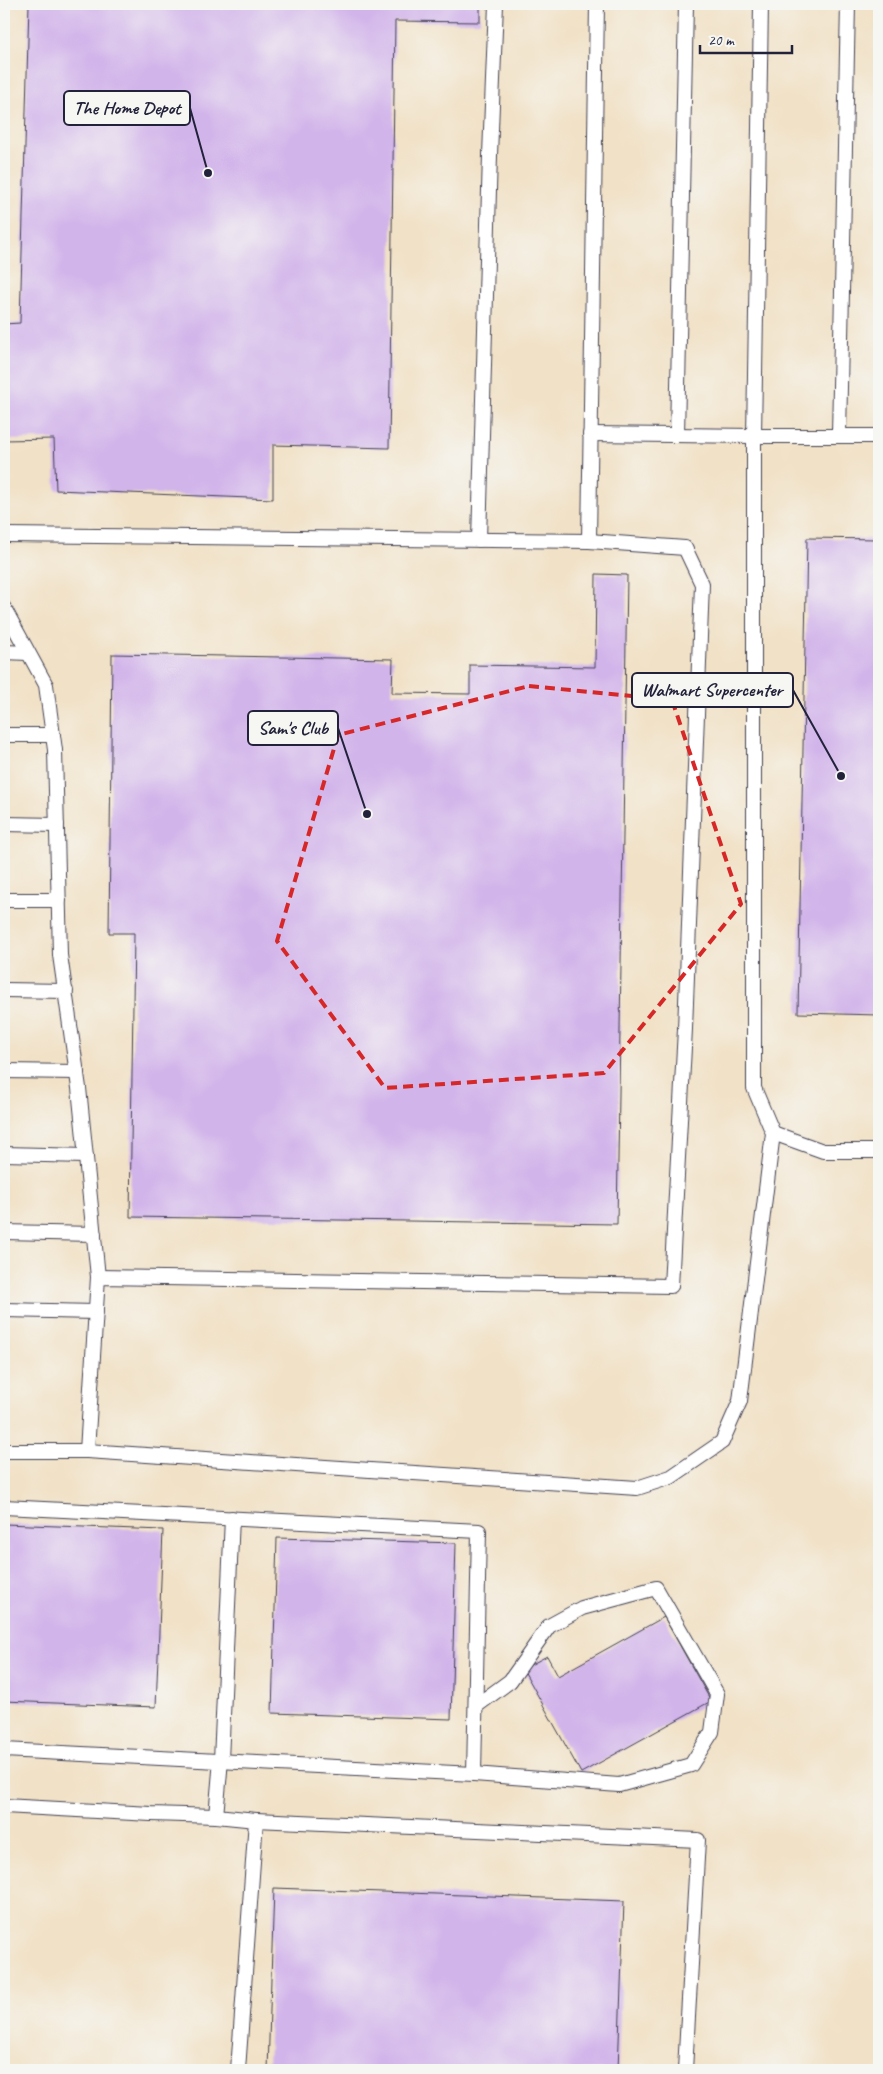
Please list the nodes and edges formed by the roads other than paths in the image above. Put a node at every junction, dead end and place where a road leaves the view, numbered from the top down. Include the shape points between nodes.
1 (496, 4) edge
2 (597, 4) edge
3 (686, 4) edge
4 (761, 4) edge
5 (848, 4) edge
6 (590, 434) junction
7 (677, 435) junction
8 (840, 435) junction
9 (754, 436) junction
10 (879, 436) edge
11 (4, 535) edge
12 (479, 540) junction
13 (588, 541) junction
14 (4, 608) edge
15 (4, 652) edge
16 (28, 653) junction
17 (4, 735) edge
18 (53, 735) junction
19 (4, 824) edge
20 (57, 825) junction
21 (4, 900) edge
22 (59, 900) junction
23 (4, 990) edge
24 (66, 991) junction
25 (4, 1071) edge
26 (77, 1072) junction
27 (773, 1133) junction
28 (879, 1151) edge
29 (4, 1154) edge
30 (86, 1156) junction
31 (4, 1232) edge
32 (94, 1234) junction
33 (98, 1278) junction
34 (4, 1310) edge
35 (96, 1312) junction
36 (4, 1451) edge
37 (87, 1451) junction
38 (4, 1507) edge
39 (232, 1518) junction
40 (476, 1706) junction
41 (4, 1750) edge
42 (221, 1760) junction
43 (474, 1774) junction
44 (4, 1806) edge
45 (216, 1816) junction
46 (256, 1820) junction
47 (238, 2070) edge
48 (685, 2070) edge

1 - 12 lane
2 - 6 lane
3 - 7 lane
4 - 9 lane
5 - 8 lane
6 - 7 lane
6 - 13 lane
7 - 9 lane
8 - 9 lane
8 - 10 lane
9 - 27 lane via 754,1088
11 - 12 lane
12 - 13 lane
13 - 33 lane via 685,548 702,584 685,1029 671,1286
14 - 16 lane
15 - 16 lane
16 - 18 lane via 46,685
17 - 18 lane
18 - 20 lane
19 - 20 lane
20 - 22 lane
21 - 22 lane
22 - 24 lane via 60,955
23 - 24 lane
24 - 26 lane
25 - 26 lane
26 - 30 lane
27 - 28 lane via 823,1150
27 - 37 lane via 740,1401 722,1442 671,1477 637,1488
29 - 30 lane
30 - 32 lane
31 - 32 lane
32 - 33 lane
33 - 35 lane
34 - 35 lane
35 - 37 lane
36 - 37 lane
38 - 39 lane
39 - 40 lane via 479,1531
39 - 42 lane
40 - 43 lane
40 - 43 lane via 510,1680 549,1626 582,1608 656,1588 717,1694 712,1732 691,1765 619,1785
41 - 42 lane
42 - 43 lane
42 - 45 lane
44 - 45 lane
45 - 46 lane
46 - 47 lane
46 - 48 lane via 698,1840

